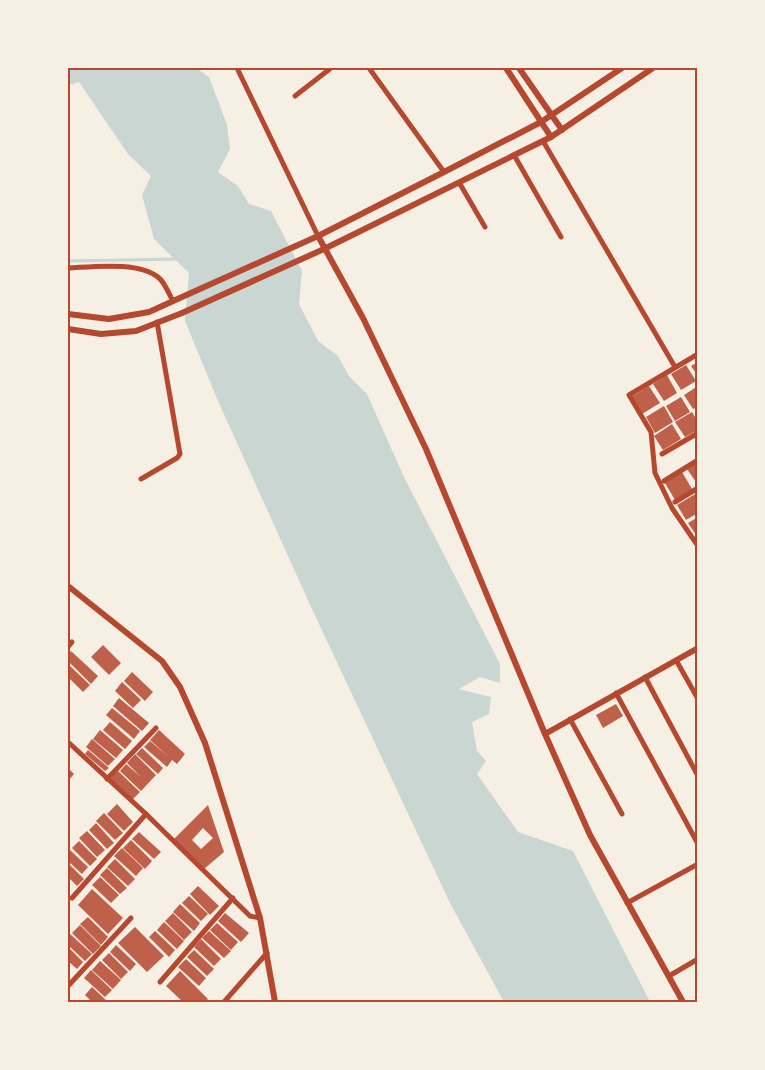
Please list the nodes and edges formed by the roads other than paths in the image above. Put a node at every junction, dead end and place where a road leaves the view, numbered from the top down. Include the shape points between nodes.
1 (237, 68) edge
2 (331, 68) edge
3 (369, 68) edge
4 (506, 68) edge
5 (519, 68) edge
6 (622, 68) edge
7 (653, 68) edge
8 (295, 96) dead end
9 (551, 114) junction
10 (540, 122) junction
11 (562, 130) junction
12 (551, 137) junction
13 (543, 141) junction
14 (514, 156) junction
15 (444, 172) junction
16 (460, 184) junction
17 (485, 227) dead end
18 (318, 236) junction
19 (561, 237) dead end
20 (324, 249) junction
21 (68, 268) edge
22 (171, 302) junction
23 (68, 314) edge
24 (175, 315) junction
25 (157, 322) junction
26 (68, 329) edge
27 (698, 354) edge
28 (675, 368) junction
29 (698, 433) edge
30 (662, 454) dead end
31 (698, 460) edge
32 (141, 479) dead end
33 (664, 481) dead end
34 (698, 488) edge
35 (675, 502) dead end
36 (697, 543) edge
37 (68, 586) edge
38 (698, 648) edge
39 (676, 660) junction
40 (645, 677) junction
41 (616, 693) junction
42 (698, 699) edge
43 (570, 719) junction
44 (156, 728) dead end
45 (544, 734) junction
46 (68, 742) edge
47 (698, 776) edge
48 (107, 778) junction
49 (146, 814) junction
50 (622, 814) dead end
51 (698, 844) edge
52 (698, 864) edge
53 (72, 898) dead end
54 (233, 898) junction
55 (626, 903) junction
56 (132, 918) dead end
57 (260, 918) junction
58 (267, 953) junction
59 (698, 959) edge
60 (668, 976) junction
61 (160, 982) dead end
62 (68, 986) edge
63 (224, 1002) edge
64 (275, 1002) edge
65 (683, 1002) edge

1 - 18 street
2 - 8 street
3 - 15 street
4 - 10 street
5 - 9 street
6 - 9 street
7 - 11 street
9 - 10 street
9 - 11 street
10 - 12 street
10 - 15 street
11 - 12 street
12 - 13 street
13 - 14 street
13 - 28 street
14 - 16 street
14 - 19 street
15 - 18 street
16 - 17 street
16 - 20 street
18 - 20 street
18 - 22 street
20 - 24 street
20 - 45 street via 363,318 426,449
21 - 22 street via 122,267 148,272 160,279
22 - 23 street via 149,312 109,319
22 - 24 street
24 - 25 street
25 - 26 street via 136,330 102,334
25 - 32 street via 180,454
27 - 28 street
28 - 36 street via 629,395 651,432 655,473 672,508
29 - 30 street
31 - 33 street
34 - 35 street
37 - 57 street via 162,662 180,687 205,743
38 - 39 street
39 - 40 street
39 - 42 street
40 - 41 street
40 - 47 street
41 - 43 street
41 - 51 street
43 - 45 street
43 - 50 street
44 - 48 street
45 - 55 street via 590,835
46 - 48 street
48 - 49 street
49 - 53 street
49 - 54 street
52 - 55 street
54 - 57 street via 250,916
54 - 61 street
55 - 60 street
56 - 62 street
57 - 58 street
58 - 63 street
58 - 64 street
59 - 60 street
60 - 65 street

